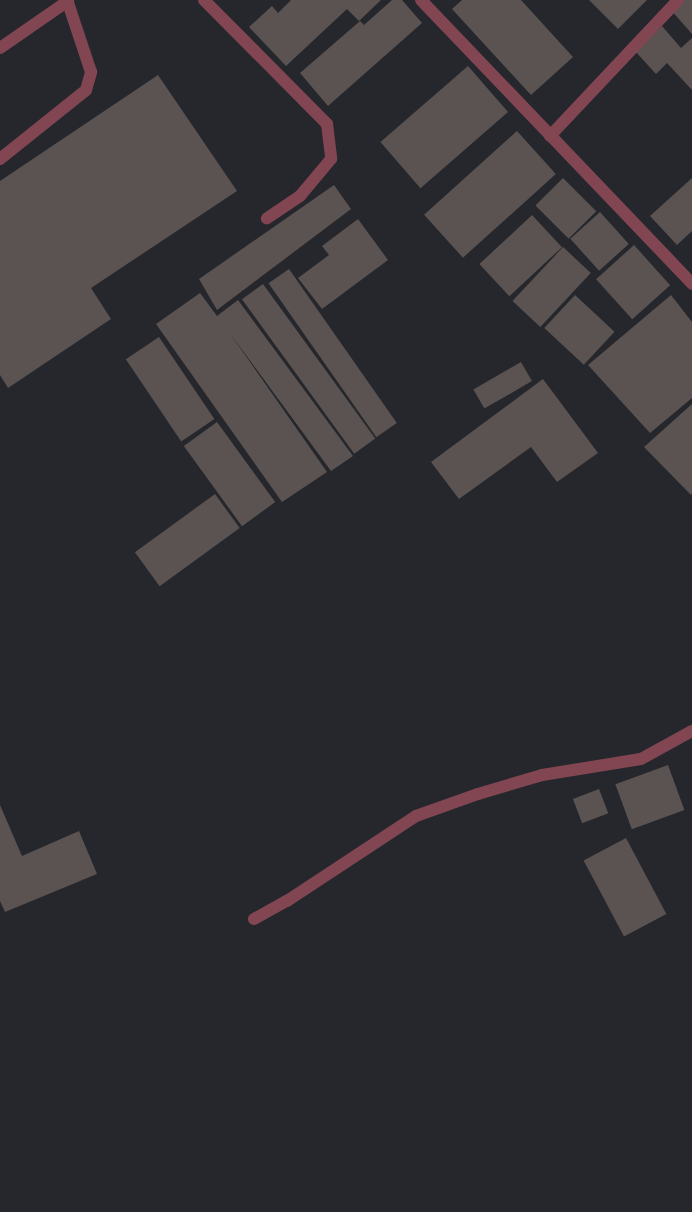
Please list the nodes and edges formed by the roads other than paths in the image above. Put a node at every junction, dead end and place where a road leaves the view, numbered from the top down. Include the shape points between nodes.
1 (204, 0) edge
2 (421, 0) edge
3 (678, 0) edge
4 (68, 1) edge
5 (0, 48) edge
6 (550, 136) junction
7 (0, 159) edge
8 (267, 218) dead end
9 (692, 284) edge
10 (692, 731) edge
11 (254, 919) dead end

1 - 8 street via 327,124 331,159 300,196
2 - 6 street
3 - 6 street
4 - 5 street
4 - 7 street via 91,72 86,90
6 - 9 street
10 - 11 street via 641,760 542,775 416,816 282,904

